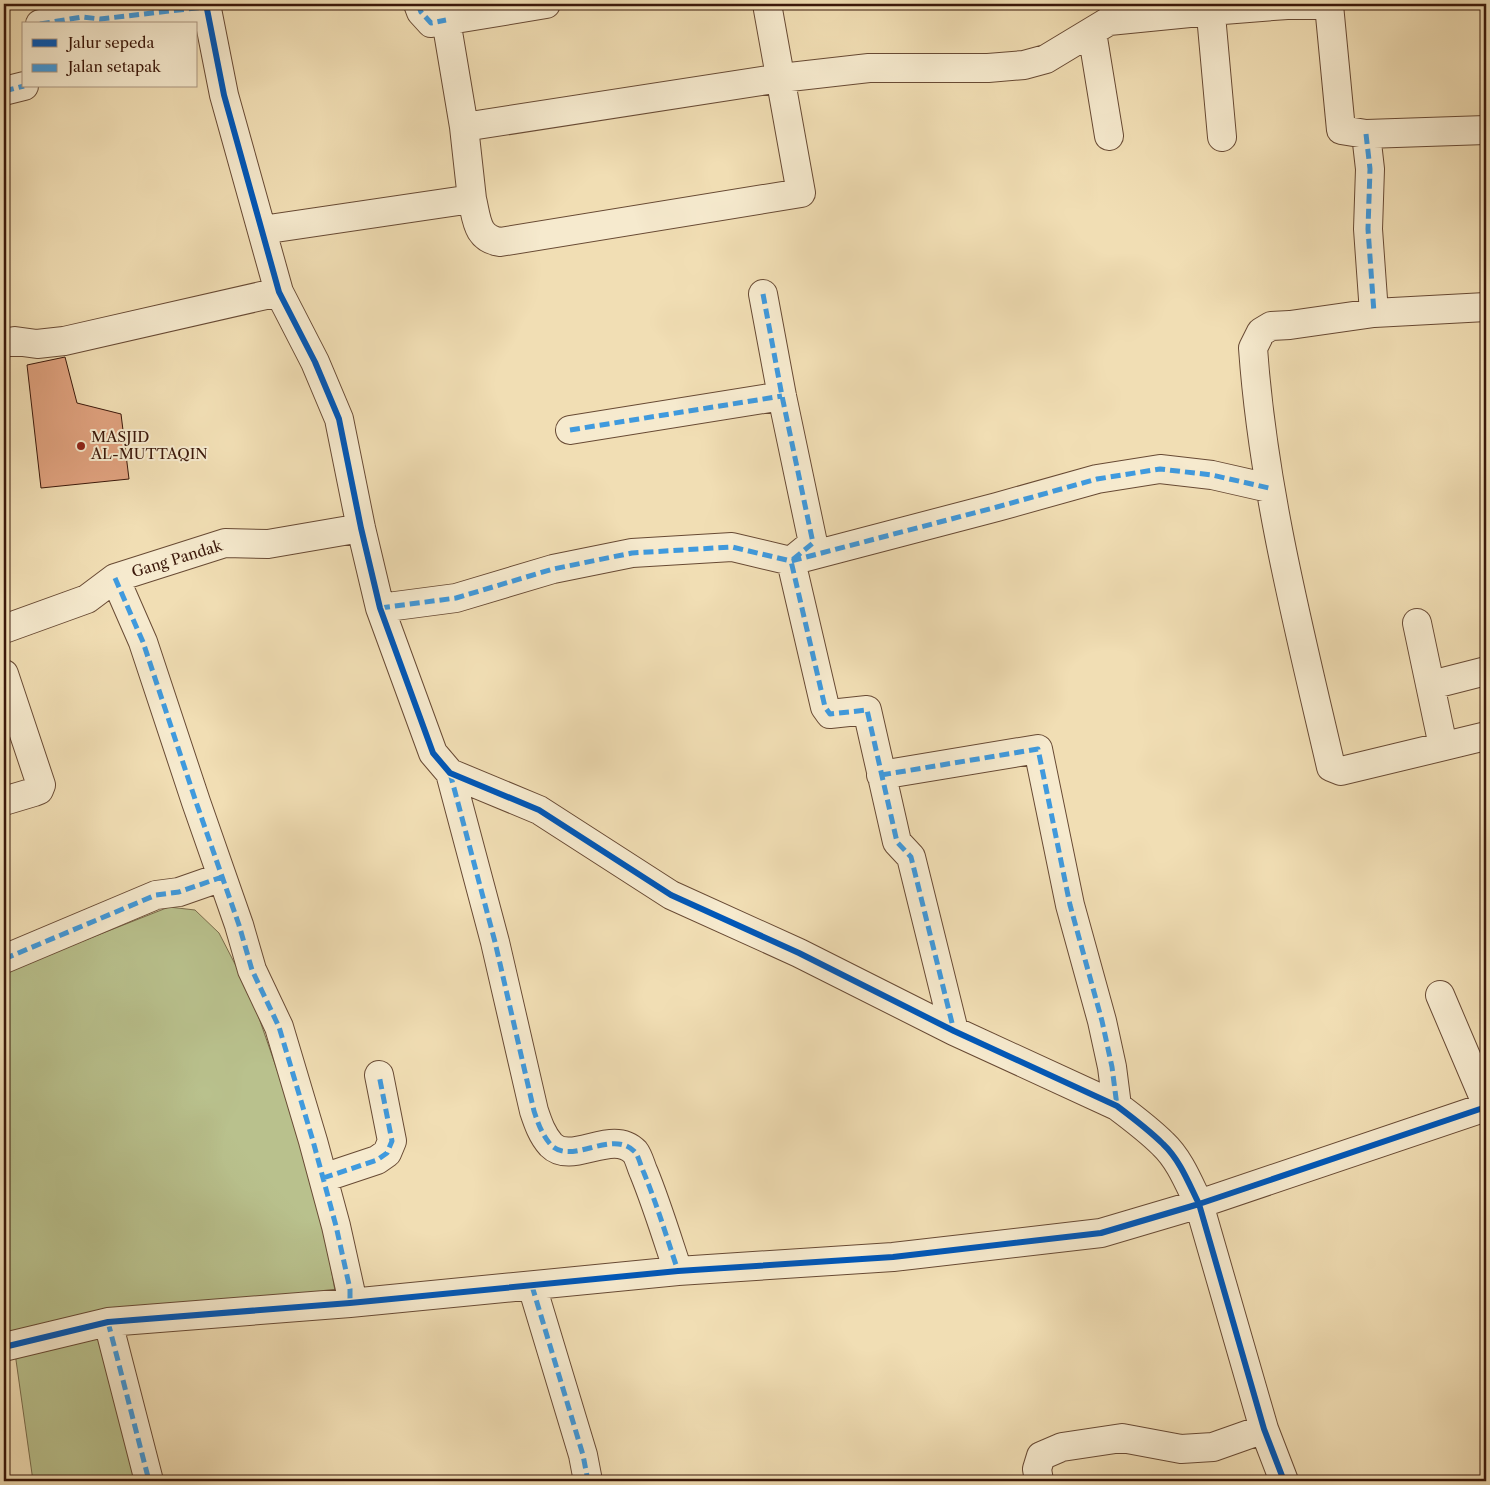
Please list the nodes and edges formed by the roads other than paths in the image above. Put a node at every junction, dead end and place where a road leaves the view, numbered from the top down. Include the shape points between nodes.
1 (418, 4) edge
2 (546, 4) edge
3 (767, 4) edge
4 (205, 5) edge
5 (1210, 7) edge
6 (446, 20) junction
7 (52, 22) edge
8 (1092, 32) junction
9 (781, 78) junction
10 (22, 86) edge
11 (4, 91) edge
12 (464, 127) junction
13 (1486, 130) edge
14 (1366, 134) junction
15 (1109, 136) dead end
16 (1222, 137) dead end
17 (472, 199) junction
18 (262, 230) junction
19 (278, 292) junction
20 (762, 294) dead end
21 (1486, 307) edge
22 (1374, 313) junction
23 (4, 342) edge
24 (782, 396) junction
25 (570, 430) dead end
26 (1269, 488) junction
27 (361, 528) junction
28 (792, 561) junction
29 (115, 578) junction
30 (380, 608) junction
31 (1417, 623) dead end
32 (4, 629) edge
33 (1486, 671) edge
34 (4, 674) edge
35 (1439, 683) dead end
36 (1486, 736) edge
37 (1443, 746) junction
38 (450, 773) junction
39 (881, 775) junction
40 (4, 801) edge
41 (222, 877) junction
42 (4, 960) edge
43 (1440, 995) dead end
44 (954, 1031) junction
45 (379, 1075) dead end
46 (1486, 1103) edge
47 (1117, 1106) junction
48 (1486, 1107) edge
49 (323, 1178) junction
50 (1199, 1204) junction
51 (678, 1271) junction
52 (532, 1286) junction
53 (350, 1303) junction
54 (108, 1322) junction
55 (4, 1347) edge
56 (1264, 1429) junction
57 (149, 1481) edge
58 (588, 1481) edge
59 (1040, 1481) edge
60 (1284, 1481) edge

1 - 6 street via 432,23
2 - 6 street
3 - 9 street
4 - 7 street
4 - 18 street via 224,95
5 - 8 street via 1109,21
5 - 14 street via 1329,5 1341,130
5 - 16 street
6 - 12 street
8 - 9 street via 1046,59 1024,65 869,68
8 - 15 street
9 - 12 street
9 - 17 street via 801,193 500,242 482,234
10 - 11 street
12 - 17 street
13 - 14 street
14 - 22 street
17 - 18 street
18 - 19 street
19 - 23 street via 64,341 36,344
19 - 27 street via 315,362 339,419
20 - 24 street
21 - 22 street
22 - 26 street via 1271,326 1257,338 1253,348
24 - 25 street
24 - 28 street via 813,543
26 - 28 street via 1212,475 1160,469 1097,478
26 - 37 street via 1331,767 1341,771
27 - 29 street, Gang Pandak via 268,544 225,543
27 - 30 street
28 - 30 street via 732,547 632,553 553,569 456,598
28 - 39 street via 825,707 830,714 868,710
29 - 32 street, Gang Pandak via 87,598
29 - 41 street via 143,642
30 - 38 street via 433,753
31 - 37 street
33 - 35 street
34 - 40 street via 41,785 39,790
36 - 37 street
38 - 44 street via 539,810 672,895 799,953
38 - 51 street via 541,1131 553,1146 568,1152 615,1143 636,1153 654,1196
39 - 44 street via 897,842 911,857
39 - 47 street via 1038,749 1070,904 1102,1021
41 - 42 street via 179,892 156,895
41 - 49 street via 252,970 279,1027
43 - 46 street
44 - 47 street
45 - 49 street via 392,1141 388,1153 377,1160
47 - 50 street via 1164,1145 1182,1170
48 - 50 street
49 - 53 street via 345,1263
50 - 51 street via 1101,1233 893,1257
50 - 56 street
51 - 52 street
52 - 53 street
52 - 58 street
53 - 54 street
54 - 55 street
54 - 57 street
56 - 59 street via 1213,1447 1181,1449 1122,1438 1062,1447 1041,1456 1037,1469
56 - 60 street

